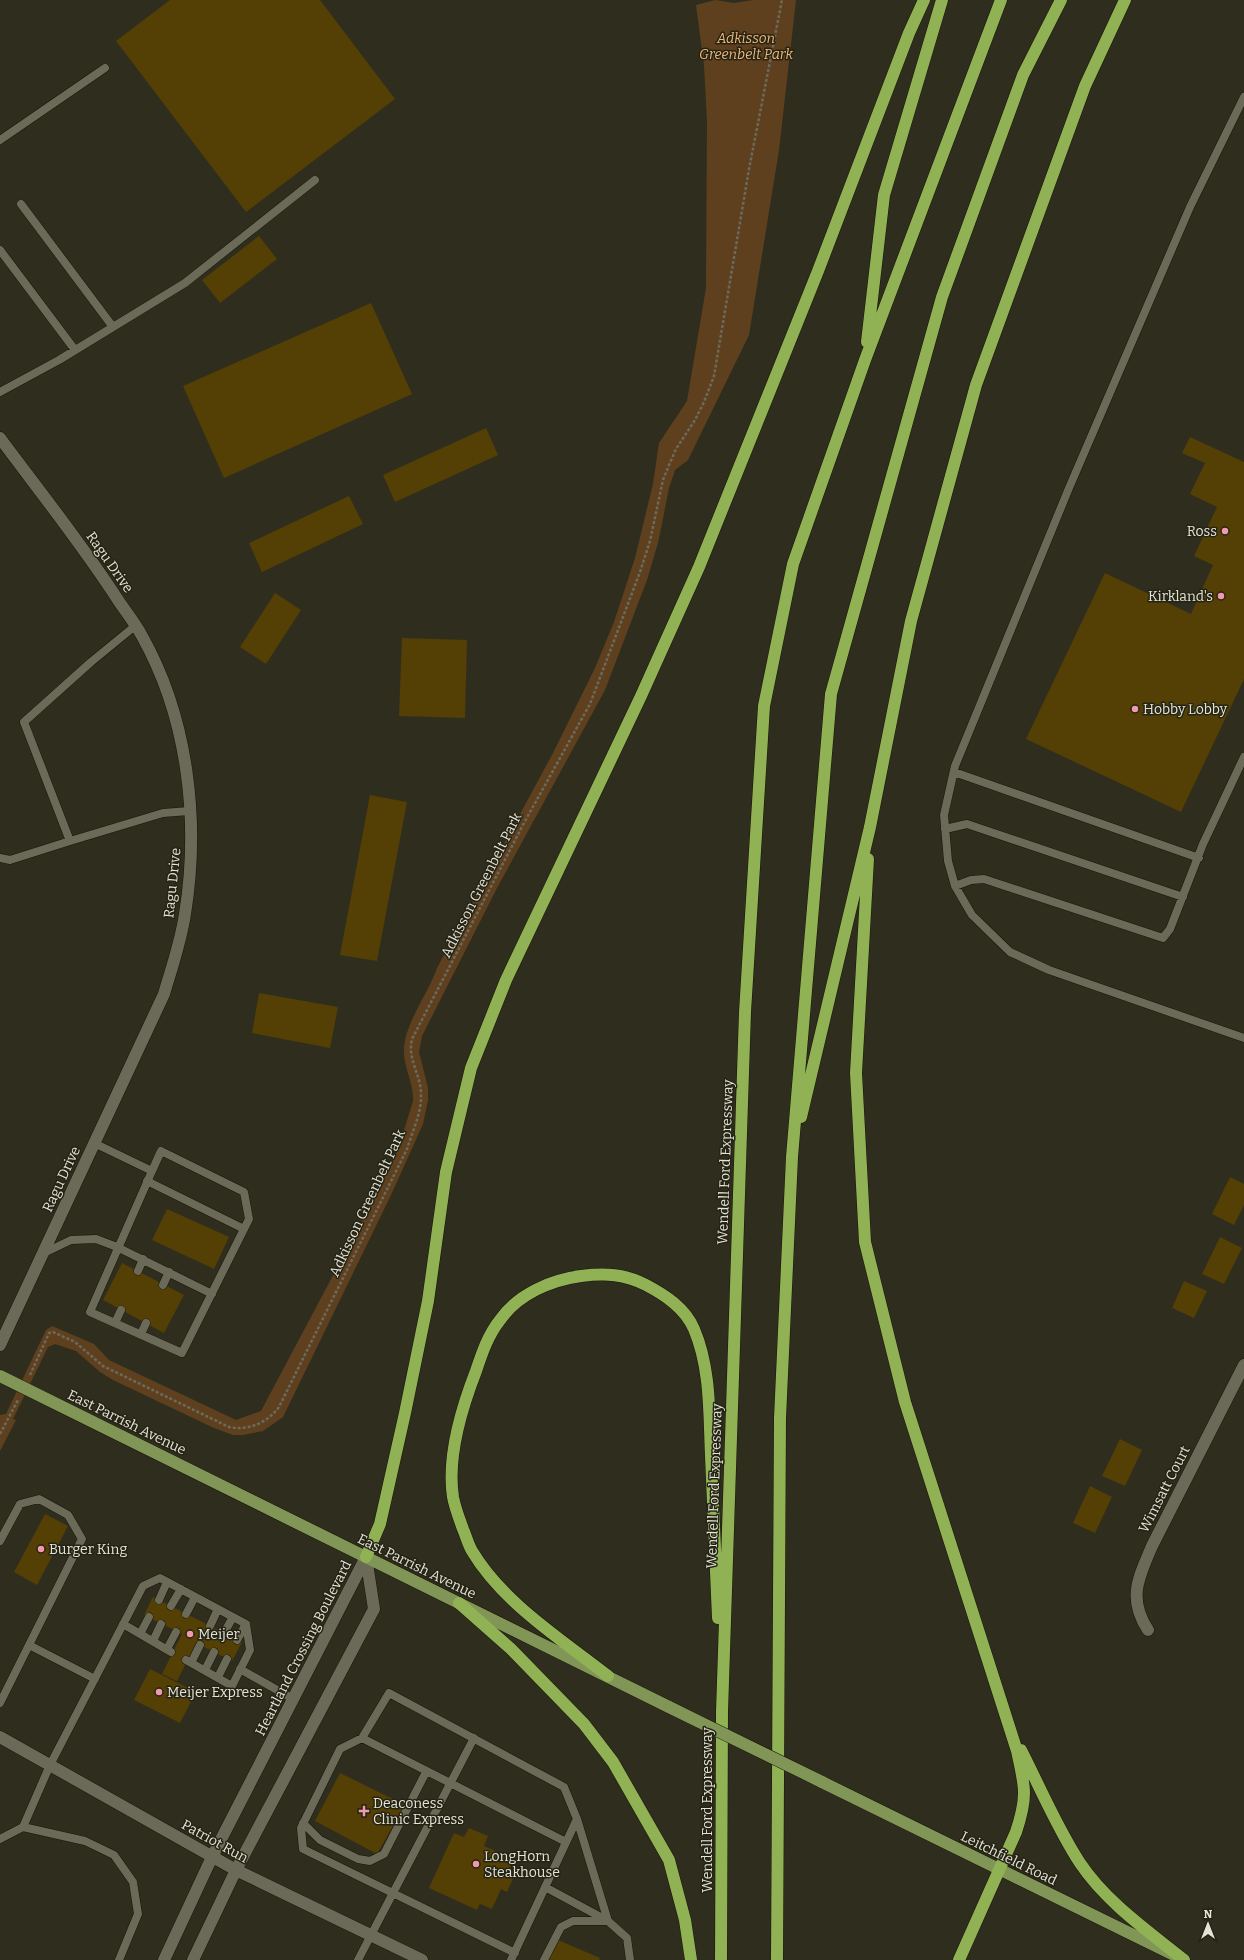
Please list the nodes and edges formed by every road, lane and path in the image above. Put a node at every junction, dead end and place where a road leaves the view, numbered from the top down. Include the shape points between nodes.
1 (782, 0) edge
2 (924, 0) edge
3 (942, 0) edge
4 (1001, 0) edge
5 (1061, 0) edge
6 (1125, 0) edge
7 (105, 68) dead end
8 (1244, 97) edge
9 (0, 140) edge
10 (315, 180) dead end
11 (21, 204) dead end
12 (0, 250) edge
13 (113, 327) junction
14 (75, 350) junction
15 (865, 360) junction
16 (0, 392) edge
17 (0, 438) edge
18 (135, 626) junction
19 (1244, 757) edge
20 (954, 772) junction
21 (190, 811) junction
22 (870, 827) junction
23 (945, 829) junction
24 (70, 841) junction
25 (0, 858) edge
26 (1199, 858) junction
27 (955, 886) junction
28 (1183, 897) junction
29 (1244, 1038) edge
30 (94, 1143) junction
31 (792, 1157) junction
32 (152, 1171) junction
33 (147, 1181) junction
34 (244, 1229) junction
35 (117, 1247) junction
36 (42, 1254) junction
37 (143, 1259) junction
38 (138, 1271) dead end
39 (169, 1272) junction
40 (163, 1285) dead end
41 (212, 1294) junction
42 (121, 1310) dead end
43 (115, 1323) junction
44 (146, 1323) dead end
45 (141, 1334) junction
46 (0, 1345) edge
47 (1244, 1365) edge
48 (0, 1376) edge
49 (24, 1388) junction
50 (0, 1434) edge
51 (0, 1541) edge
52 (366, 1557) junction
53 (167, 1582) junction
54 (181, 1589) junction
55 (195, 1597) junction
56 (158, 1600) dead end
57 (459, 1603) junction
58 (171, 1606) dead end
59 (218, 1609) junction
60 (186, 1614) dead end
61 (149, 1617) dead end
62 (233, 1617) junction
63 (123, 1624) junction
64 (161, 1624) dead end
65 (246, 1624) junction
66 (210, 1626) dead end
67 (1148, 1630) dead end
68 (176, 1632) dead end
69 (224, 1633) dead end
70 (140, 1634) junction
71 (237, 1640) dead end
72 (153, 1641) junction
73 (29, 1645) junction
74 (200, 1645) dead end
75 (214, 1652) dead end
76 (227, 1659) dead end
77 (205, 1670) junction
78 (240, 1670) junction
79 (608, 1676) junction
80 (218, 1678) junction
81 (95, 1679) junction
82 (4, 1686) edge
83 (293, 1699) junction
84 (0, 1703) edge
85 (722, 1712) junction
86 (1008, 1722) junction
87 (0, 1737) edge
88 (362, 1738) junction
89 (474, 1738) junction
90 (50, 1765) junction
91 (426, 1772) junction
92 (822, 1782) joint
93 (450, 1784) junction
94 (577, 1819) junction
95 (303, 1823) junction
96 (23, 1827) junction
97 (0, 1839) edge
98 (566, 1842) junction
99 (212, 1857) junction
100 (998, 1869) junction
101 (236, 1870) junction
102 (545, 1887) junction
103 (392, 1894) junction
104 (608, 1921) junction
105 (371, 1936) junction
106 (513, 1956) edge
107 (119, 1960) edge
108 (164, 1960) edge
109 (193, 1960) edge
110 (358, 1960) edge
111 (422, 1960) edge
112 (544, 1960) edge
113 (630, 1960) edge
114 (691, 1960) edge
115 (721, 1960) edge
116 (777, 1960) edge
117 (959, 1960) edge
118 (1184, 1960) edge

1 - 49 path, Adkisson Greenbelt Park via 711,382 695,420 669,465 640,572 590,704 524,822 412,1039 410,1048 421,1094 406,1149 279,1407 273,1415 255,1425 236,1428 228,1426 103,1366 75,1342 53,1332 49,1333
2 - 52 highway via 699,567 641,696 506,980 471,1068 446,1172 428,1301 405,1413 380,1524
3 - 15 highway via 884,195
4 - 15 highway
5 - 31 highway via 1023,75 942,297 830,694
6 - 22 highway via 1085,86 976,386 911,621
7 - 9 lane
8 - 20 lane via 1190,207 1069,488
10 - 13 lane via 185,283
11 - 13 lane
12 - 14 lane
13 - 14 lane
14 - 16 lane
15 - 85 highway, Wendell Ford Expressway via 792,564 764,706 745,1012
17 - 18 street, Ragu Drive via 96,566
18 - 21 street, Ragu Drive via 159,671 173,709 182,748
18 - 24 lane via 24,722
19 - 26 lane via 1203,844
20 - 23 lane via 944,815
20 - 26 lane
21 - 24 lane via 163,813
21 - 30 street, Ragu Drive via 190,873 176,955 164,994
22 - 31 highway
22 - 86 highway via 856,1073 864,1242 905,1402
23 - 27 lane via 948,861
23 - 28 lane via 967,824
24 - 25 lane via 10,860
26 - 28 lane
27 - 28 lane via 971,880 984,879 1163,938 1168,933
27 - 29 lane via 972,915 1010,952 1049,970
30 - 32 lane
30 - 36 street, Ragu Drive
31 - 116 highway via 780,1418
32 - 33 lane
32 - 34 lane via 161,1151 244,1192 249,1219
33 - 34 lane
33 - 35 lane
34 - 41 lane
35 - 36 lane via 96,1238 71,1240
35 - 37 lane
35 - 43 lane via 90,1312
36 - 46 street, Ragu Drive
37 - 38 lane
37 - 39 lane
39 - 40 lane
39 - 41 lane
41 - 45 lane via 182,1353
42 - 43 lane
43 - 45 lane
44 - 45 lane
47 - 67 street, Wimsatt Court via 1139,1576 1136,1604 1140,1618
48 - 49 main road, East Parrish Avenue
49 - 50 path, Adkisson Greenbelt Park
49 - 52 main road, East Parrish Avenue
51 - 73 lane via 20,1504 39,1500 68,1515 82,1539
52 - 57 main road, East Parrish Avenue
52 - 83 street, Heartland Crossing Boulevard
52 - 101 street, Heartland Crossing Boulevard via 374,1609
53 - 54 lane
53 - 56 lane
53 - 63 lane via 160,1578 143,1586
54 - 55 lane
54 - 58 lane
55 - 59 lane
55 - 60 lane
57 - 79 main road, East Parrish Avenue
57 - 114 highway via 511,1649 584,1724 613,1762 668,1860 685,1920
59 - 62 lane
59 - 66 lane
61 - 70 lane
62 - 65 lane
62 - 69 lane
63 - 70 lane
63 - 81 lane
64 - 72 lane
65 - 71 lane
65 - 78 lane via 250,1650
68 - 72 lane via 169,1650
70 - 72 lane
73 - 81 lane
73 - 82 lane
74 - 77 lane via 189,1661
75 - 77 lane
76 - 80 lane
77 - 80 lane
78 - 80 lane via 232,1686
78 - 83 lane
79 - 85 highway via 510,1600 489,1576 471,1549 458,1515 453,1496 453,1469 458,1427 466,1397 488,1338 501,1318 526,1295 555,1281 570,1277 611,1274 660,1292 680,1307 694,1327 704,1357 708,1395
79 - 92 main road, East Parrish Avenue, bridge
81 - 90 lane
82 - 84 lane
83 - 99 street, Heartland Crossing Boulevard
85 - 115 highway, Wendell Ford Expressway
86 - 100 highway via 1025,1787 1025,1800 1016,1832
86 - 118 highway via 1081,1864 1114,1901
87 - 90 street, Patriot Run
88 - 89 lane via 388,1693
88 - 91 lane
88 - 95 lane via 340,1749
89 - 93 lane
89 - 94 lane via 564,1787
90 - 96 lane
90 - 99 street, Patriot Run
91 - 93 lane
91 - 95 lane via 384,1854 370,1861 358,1859 320,1840
92 - 100 main road, Leitchfield Road
93 - 98 lane
93 - 103 lane
94 - 98 lane
94 - 104 lane
95 - 103 lane via 300,1828 303,1849
96 - 97 lane
96 - 107 lane via 85,1841 114,1855 133,1882 138,1914
98 - 102 lane
99 - 101 street, Patriot Run
99 - 108 street, Heartland Crossing Boulevard
100 - 117 highway
100 - 118 main road, Leitchfield Road
101 - 105 street, Patriot Run
101 - 109 street, Heartland Crossing Boulevard
102 - 104 lane
102 - 106 lane
103 - 105 lane
103 - 106 lane
104 - 112 lane via 573,1921 561,1927
104 - 113 lane via 627,1938
105 - 110 lane
105 - 111 street, Patriot Run

